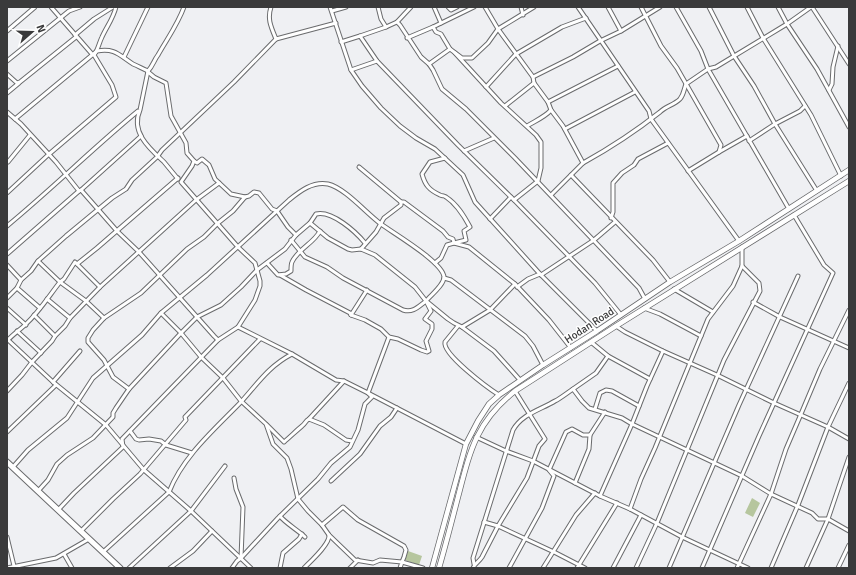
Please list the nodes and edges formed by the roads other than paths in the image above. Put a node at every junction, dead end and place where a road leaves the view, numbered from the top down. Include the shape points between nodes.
1 (35, 7) edge
2 (51, 7) edge
3 (80, 7) edge
4 (113, 7) edge
5 (116, 7) edge
6 (148, 7) edge
7 (184, 7) edge
8 (270, 7) edge
9 (330, 7) edge
10 (346, 7) edge
11 (378, 7) edge
12 (411, 7) edge
13 (434, 7) edge
14 (448, 7) edge
15 (457, 7) edge
16 (465, 7) edge
17 (474, 7) edge
18 (485, 7) edge
19 (521, 7) edge
20 (534, 7) edge
21 (578, 7) edge
22 (608, 7) edge
23 (641, 7) edge
24 (660, 7) edge
25 (676, 7) edge
26 (709, 7) edge
27 (746, 7) edge
28 (778, 7) edge
29 (812, 7) edge
30 (467, 10) junction
31 (332, 11) junction
32 (523, 15) junction
33 (646, 16) junction
34 (60, 18) junction
35 (586, 18) junction
36 (397, 22) junction
37 (336, 23) junction
38 (441, 23) junction
39 (787, 24) junction
40 (386, 27) junction
41 (433, 27) junction
42 (498, 29) junction
43 (7, 31) edge
44 (621, 31) junction
45 (76, 36) junction
46 (360, 36) junction
47 (276, 38) junction
48 (407, 38) junction
49 (763, 38) junction
50 (600, 41) junction
51 (341, 42) junction
52 (838, 46) junction
53 (450, 50) junction
54 (97, 51) junction
55 (455, 53) junction
56 (92, 54) junction
57 (516, 54) junction
58 (734, 56) junction
59 (124, 57) junction
60 (7, 61) edge
61 (377, 61) junction
62 (429, 64) junction
63 (849, 64) edge
64 (618, 66) junction
65 (708, 69) junction
66 (351, 70) junction
67 (148, 71) junction
68 (7, 74) edge
69 (533, 77) junction
70 (20, 82) junction
71 (534, 83) junction
72 (686, 84) junction
73 (486, 87) junction
74 (829, 91) junction
75 (636, 92) junction
76 (7, 93) edge
77 (548, 102) junction
78 (505, 106) junction
79 (805, 106) junction
80 (140, 110) junction
81 (551, 110) junction
82 (7, 114) edge
83 (15, 118) junction
84 (651, 120) junction
85 (775, 124) junction
86 (527, 126) junction
87 (849, 127) edge
88 (565, 129) junction
89 (30, 134) junction
90 (180, 134) junction
91 (141, 136) junction
92 (746, 136) junction
93 (494, 138) junction
94 (749, 141) junction
95 (668, 143) junction
96 (464, 151) junction
97 (719, 152) junction
98 (48, 155) junction
99 (157, 157) junction
100 (445, 158) junction
101 (194, 161) junction
102 (8, 162) edge
103 (584, 163) junction
104 (359, 167) dead end
105 (849, 170) edge
106 (688, 171) junction
107 (65, 174) junction
108 (571, 175) junction
109 (841, 176) junction
110 (178, 178) junction
111 (538, 181) junction
112 (849, 181) edge
113 (181, 182) junction
114 (219, 183) junction
115 (80, 190) junction
116 (817, 192) junction
117 (7, 193) edge
118 (551, 195) junction
119 (245, 197) junction
120 (511, 197) junction
121 (196, 200) junction
122 (514, 200) junction
123 (401, 202) junction
124 (789, 209) junction
125 (98, 210) junction
126 (277, 211) junction
127 (794, 215) junction
128 (611, 218) junction
129 (490, 219) junction
130 (615, 222) junction
131 (218, 223) junction
132 (310, 223) junction
133 (380, 224) junction
134 (7, 226) edge
135 (320, 231) junction
136 (117, 232) junction
137 (296, 235) junction
138 (291, 240) junction
139 (594, 240) junction
140 (739, 241) junction
141 (365, 243) junction
142 (454, 244) junction
143 (238, 247) junction
144 (742, 248) junction
145 (361, 249) junction
146 (139, 252) junction
147 (300, 253) junction
148 (7, 254) edge
149 (568, 256) junction
150 (38, 261) junction
151 (267, 263) junction
152 (434, 263) junction
153 (77, 264) junction
154 (7, 265) edge
155 (742, 266) junction
156 (257, 270) junction
157 (280, 275) junction
158 (541, 275) junction
159 (159, 276) junction
160 (798, 276) dead end
161 (444, 278) junction
162 (20, 280) junction
163 (60, 282) junction
164 (670, 282) junction
165 (100, 286) junction
166 (516, 286) junction
167 (17, 288) junction
168 (674, 289) junction
169 (367, 290) junction
170 (7, 298) edge
171 (180, 298) junction
172 (645, 299) junction
173 (47, 300) junction
174 (86, 301) junction
175 (426, 301) junction
176 (754, 302) junction
177 (7, 308) edge
178 (40, 308) junction
179 (644, 308) junction
180 (490, 310) junction
181 (849, 310) edge
182 (713, 312) junction
183 (161, 313) junction
184 (34, 315) junction
185 (351, 315) junction
186 (621, 315) junction
187 (197, 317) junction
188 (780, 317) junction
189 (70, 318) junction
190 (104, 318) junction
191 (26, 324) junction
192 (460, 326) junction
193 (616, 326) junction
194 (238, 327) junction
195 (808, 329) junction
196 (17, 330) junction
197 (597, 331) junction
198 (181, 333) junction
199 (55, 336) junction
200 (388, 336) junction
201 (702, 336) junction
202 (260, 339) junction
203 (7, 340) edge
204 (218, 340) junction
205 (834, 341) junction
206 (591, 342) junction
207 (571, 348) junction
208 (849, 348) edge
209 (80, 351) dead end
210 (663, 351) junction
211 (41, 353) junction
212 (292, 354) junction
213 (201, 356) junction
214 (608, 356) junction
215 (32, 362) junction
216 (690, 364) junction
217 (107, 365) junction
218 (544, 365) junction
219 (717, 375) junction
220 (223, 378) junction
221 (650, 379) junction
222 (520, 380) junction
223 (344, 381) junction
224 (849, 383) edge
225 (54, 384) junction
226 (129, 389) junction
227 (574, 389) junction
228 (746, 389) junction
229 (7, 391) edge
230 (515, 391) junction
231 (368, 393) junction
232 (499, 395) junction
233 (77, 401) junction
234 (241, 401) junction
235 (774, 403) junction
236 (639, 406) junction
237 (397, 408) junction
238 (595, 409) junction
239 (605, 412) junction
240 (530, 413) junction
241 (801, 414) junction
242 (309, 419) junction
243 (264, 423) junction
244 (632, 424) junction
245 (106, 425) junction
246 (828, 427) junction
247 (130, 431) junction
248 (7, 432) edge
249 (590, 435) junction
250 (660, 436) junction
251 (476, 437) junction
252 (849, 439) edge
253 (352, 441) junction
254 (166, 444) junction
255 (466, 444) junction
256 (123, 447) junction
257 (687, 450) junction
258 (506, 451) junction
259 (192, 453) junction
260 (849, 457) edge
261 (533, 461) junction
262 (7, 462) edge
263 (715, 463) junction
264 (224, 466) dead end
265 (13, 467) junction
266 (144, 470) junction
267 (549, 470) junction
268 (742, 476) junction
269 (234, 478) dead end
270 (331, 481) dead end
271 (575, 483) junction
272 (38, 491) junction
273 (169, 492) junction
274 (595, 493) junction
275 (771, 494) junction
276 (600, 496) junction
277 (298, 498) junction
278 (617, 504) junction
279 (798, 506) junction
280 (630, 509) junction
281 (58, 510) junction
282 (191, 512) junction
283 (641, 515) junction
284 (280, 516) junction
285 (828, 519) junction
286 (484, 522) junction
287 (657, 523) junction
288 (322, 525) junction
289 (498, 526) junction
290 (81, 531) junction
291 (212, 531) junction
292 (849, 532) edge
293 (302, 534) junction
294 (329, 535) junction
295 (7, 537) edge
296 (305, 537) dead end
297 (682, 537) junction
298 (89, 539) junction
299 (525, 539) junction
300 (849, 545) edge
301 (709, 550) junction
302 (103, 552) junction
303 (554, 552) junction
304 (64, 554) junction
305 (242, 558) junction
306 (358, 560) junction
307 (402, 562) junction
308 (373, 563) junction
309 (474, 564) junction
310 (738, 564) junction
311 (578, 566) edge
312 (14, 567) edge
313 (8, 568) edge
314 (72, 568) edge
315 (120, 568) edge
316 (130, 568) edge
317 (170, 568) edge
318 (232, 568) edge
319 (251, 568) edge
320 (280, 568) edge
321 (304, 568) edge
322 (350, 568) edge
323 (372, 568) edge
324 (400, 568) edge
325 (423, 568) edge
326 (432, 568) edge
327 (439, 568) edge
328 (472, 568) edge
329 (509, 568) edge
330 (544, 568) edge
331 (585, 568) edge
332 (613, 568) edge
333 (636, 568) edge
334 (669, 568) edge
335 (702, 568) edge
336 (737, 568) edge
337 (748, 568) edge
338 (771, 568) edge
339 (806, 568) edge
340 (838, 568) edge

1 - 43 street
2 - 34 street
3 - 34 street
4 - 45 street via 94,19
5 - 54 street via 113,19
6 - 59 street
7 - 67 street via 182,15
8 - 47 street via 268,15
9 - 31 street
10 - 31 street
11 - 40 street
12 - 36 street
13 - 38 street
14 - 15 street via 451,10
16 - 30 street
17 - 30 street
18 - 42 street
19 - 32 street
20 - 32 street
21 - 35 street
22 - 44 street
23 - 33 street
24 - 33 street
25 - 65 street via 701,51
26 - 58 street
27 - 49 street
28 - 39 street
29 - 39 street
29 - 52 street
30 - 38 street
31 - 37 street
32 - 42 street
33 - 44 street
33 - 72 street via 661,46
34 - 45 street
34 - 60 street
35 - 50 street
35 - 57 street via 562,27
36 - 40 street
36 - 48 street
37 - 47 street
37 - 51 street
38 - 41 street
39 - 49 street
39 - 74 street
40 - 46 street
41 - 48 street
41 - 53 street via 441,34
42 - 55 street via 472,58 462,58
42 - 57 street
44 - 50 street
45 - 56 street
45 - 70 street
46 - 51 street
46 - 61 street
47 - 90 street
48 - 62 street
49 - 58 street
49 - 79 street
50 - 64 street
50 - 69 street
51 - 66 street
52 - 63 street
52 - 74 street
53 - 55 street
53 - 62 street
54 - 56 street
54 - 59 street via 106,50
54 - 98 street via 94,55 112,85 116,97
55 - 73 street
56 - 83 street
57 - 69 street
57 - 73 street
58 - 65 street
58 - 85 street
59 - 67 street
61 - 66 street
61 - 96 street
62 - 93 street via 442,89
64 - 75 street
64 - 77 street
65 - 72 street
65 - 92 street
66 - 100 street via 400,126
67 - 80 street
67 - 90 street via 166,83 171,116
68 - 70 street via 17,83
69 - 71 street
70 - 76 street
71 - 77 street
71 - 78 street
72 - 84 street via 680,99 661,110
72 - 97 street via 720,145
73 - 78 street
74 - 87 street
75 - 84 street via 649,112
75 - 88 street
77 - 81 street
78 - 86 street
79 - 85 street
79 - 109 street
80 - 91 street via 137,121
80 - 107 street
81 - 86 street via 547,116
81 - 88 street
82 - 83 street
83 - 89 street
84 - 95 street
84 - 103 street
85 - 94 street
85 - 116 street
86 - 111 street via 541,142
88 - 103 street
89 - 98 street
89 - 102 street
90 - 99 street
90 - 101 street via 186,143 187,153
91 - 99 street
91 - 115 street
92 - 94 street
92 - 97 street
93 - 96 street
93 - 111 street
94 - 124 street
95 - 106 street
95 - 128 street via 638,159 613,183 614,212
96 - 120 street
97 - 106 street
98 - 107 street
98 - 117 street
99 - 110 street
99 - 125 street via 126,189
100 - 129 street via 463,176 475,202
100 - 142 street via 430,162 422,174 425,185 458,208 470,227 464,231 466,240
101 - 113 street
101 - 114 street via 197,163 202,159 209,165
103 - 108 street
104 - 123 street
105 - 109 main road, Hodan Road
106 - 140 street
107 - 115 street
107 - 134 street
108 - 118 street
108 - 128 street
109 - 116 main road, Hodan Road
110 - 113 street
110 - 136 street
111 - 118 street
111 - 122 street
112 - 127 main road, Hodan Road
113 - 121 street
114 - 119 street via 231,194
114 - 121 street
115 - 125 street
115 - 148 street
116 - 124 main road, Hodan Road
118 - 139 street
119 - 126 street via 259,192 272,209
119 - 131 street
120 - 122 street
120 - 129 street
121 - 131 street
121 - 146 street
122 - 149 street
123 - 133 street
123 - 142 street via 414,208 453,240
124 - 140 main road, Hodan Road
125 - 136 street
125 - 150 street
126 - 133 street via 305,188 324,184 337,188
126 - 137 street
126 - 143 street
127 - 144 main road, Hodan Road
127 - 195 street via 824,265 833,273
128 - 130 street
129 - 158 street
130 - 139 street
130 - 164 street via 653,260
131 - 143 street
131 - 159 street
132 - 135 street
132 - 137 street
132 - 141 street via 316,214 323,213 350,227
133 - 141 street
133 - 152 street
135 - 145 street via 352,250
135 - 147 street via 313,242
136 - 146 street
136 - 153 street
137 - 138 street
138 - 147 street
138 - 151 street via 285,249
139 - 149 street
139 - 172 street
140 - 164 main road, Hodan Road
141 - 145 street
142 - 152 street via 448,245 441,258
142 - 166 street via 469,247
143 - 156 street via 255,263
143 - 171 street
144 - 155 street
144 - 168 main road, Hodan Road
145 - 175 street via 375,255 411,284
146 - 159 street
146 - 165 street
147 - 157 street via 292,262 291,271
147 - 169 street
149 - 158 street
149 - 186 street via 595,283
150 - 162 street
150 - 163 street
151 - 156 street
151 - 157 street
152 - 161 street
153 - 163 street via 75,262
153 - 165 street
154 - 162 street
155 - 176 street via 759,283 760,291
155 - 182 street via 733,286
156 - 187 street via 221,305
156 - 194 street via 260,286 255,300
157 - 185 street via 350,312
158 - 166 street
158 - 197 street
159 - 171 street
159 - 190 street
160 - 188 street
161 - 175 street
161 - 180 street via 451,280
162 - 167 street
163 - 173 street
163 - 174 street
164 - 172 main road, Hodan Road
165 - 174 street
166 - 180 street
166 - 207 street via 549,320
167 - 170 street
167 - 178 street
168 - 179 main road, Hodan Road
168 - 182 street
169 - 175 street via 408,312
169 - 185 street
171 - 183 street
171 - 187 street
172 - 186 main road, Hodan Road
173 - 178 street
173 - 189 street
174 - 189 street
174 - 190 street
175 - 192 street
175 - 200 street via 431,311 425,319 432,324 426,341 428,351
176 - 188 street
176 - 219 street
177 - 191 street
178 - 184 street
179 - 193 main road, Hodan Road
179 - 201 street
180 - 192 street
180 - 218 street via 525,336
181 - 205 street
182 - 201 street
183 - 198 street
183 - 217 street via 142,335
184 - 191 street
184 - 199 street
185 - 200 street via 381,329
186 - 197 main road, Hodan Road
187 - 198 street
187 - 204 street
188 - 195 street
188 - 228 street
189 - 199 street
190 - 217 street via 93,330 88,342
191 - 196 street
192 - 222 street via 494,351
192 - 232 street via 447,338 445,347 476,378
193 - 206 main road, Hodan Road
193 - 210 street
194 - 202 street
194 - 204 street
195 - 205 street
195 - 235 street
196 - 203 street
196 - 211 street
197 - 207 main road, Hodan Road
198 - 213 street
198 - 226 street
199 - 211 street
200 - 231 street
201 - 216 street
202 - 212 street
202 - 220 street
203 - 215 street
204 - 213 street
205 - 208 street
205 - 241 street
206 - 214 street
206 - 230 main road, Hodan Road
207 - 218 main road, Hodan Road
209 - 225 street
210 - 216 street
210 - 221 street
211 - 215 street
212 - 223 street via 336,380
212 - 234 street via 271,367
213 - 220 street
213 - 247 street
214 - 221 street
214 - 227 street via 596,372
215 - 225 street
215 - 229 street
216 - 219 street
216 - 250 street
217 - 226 street via 113,377
217 - 233 street via 93,378
218 - 222 main road, Hodan Road
219 - 228 street
219 - 257 street
220 - 234 street
220 - 254 street via 185,417 186,420
221 - 236 street
222 - 232 main road, Hodan Road
223 - 231 street
223 - 242 street
224 - 246 street
225 - 233 street
225 - 248 street
226 - 245 street
227 - 238 street via 589,408
227 - 240 street
228 - 235 street
228 - 263 street
230 - 240 street
230 - 251 main road, Hodan Road via 495,408
231 - 237 street
231 - 253 street via 372,396 365,404 358,430
232 - 255 main road, Hodan Road via 484,411
233 - 245 street
233 - 265 street via 66,418 28,450
234 - 243 street
234 - 259 street
235 - 241 street
235 - 268 street
236 - 238 street via 606,390 600,393
236 - 244 street
237 - 255 street
237 - 270 street via 360,454
238 - 239 street
239 - 244 street
239 - 249 street
240 - 258 street via 516,424
240 - 261 street via 545,439
241 - 246 street
241 - 275 street
242 - 243 street via 284,442
242 - 253 street
243 - 277 street via 273,444 285,455
244 - 250 street
244 - 276 street
245 - 256 street
245 - 272 street via 94,438 57,464
246 - 252 street
246 - 279 street
247 - 254 street via 136,439 149,439
247 - 256 street via 122,439
249 - 267 street via 583,436 572,430 566,432
249 - 271 street via 589,449
250 - 257 street
250 - 280 street
251 - 258 street
251 - 327 main road, Hodan Road via 466,464
253 - 277 street via 350,447
254 - 259 street
254 - 266 street
255 - 326 main road, Hodan Road
256 - 266 street
256 - 281 street
257 - 263 street
257 - 287 street
258 - 261 street
258 - 286 street
259 - 273 street
260 - 285 street
261 - 267 street
261 - 289 street via 525,482
262 - 265 main road
263 - 268 street
263 - 297 street
264 - 282 street
265 - 272 main road
266 - 273 street
266 - 290 street
267 - 271 street
267 - 299 street via 554,476 549,492
268 - 275 street
268 - 301 street
269 - 305 street via 243,507
271 - 274 street
272 - 281 main road
273 - 282 street
273 - 302 street
274 - 276 street
274 - 303 street via 576,515
275 - 279 street
275 - 310 street
276 - 278 street
277 - 284 street
277 - 288 street
278 - 280 street
278 - 311 street
279 - 285 street via 818,519
279 - 338 street
280 - 283 street
281 - 290 main road
282 - 291 street
282 - 316 street
283 - 287 street
283 - 332 street
284 - 293 street
284 - 305 street
285 - 292 street
285 - 339 street
286 - 289 street
286 - 309 street via 473,558
287 - 297 street
287 - 333 street
288 - 294 street
288 - 307 street via 343,507 358,520 404,546 406,550
289 - 299 street
289 - 309 street via 482,558
290 - 298 main road
291 - 305 street
291 - 317 street via 193,551
293 - 296 street
293 - 320 street via 283,553
294 - 306 street
294 - 321 street via 330,539
295 - 312 street
297 - 301 street
297 - 334 street
298 - 302 main road
298 - 304 street
299 - 303 street
299 - 329 street
300 - 340 street
301 - 310 street
301 - 335 street
302 - 315 main road
303 - 311 street
303 - 330 street
304 - 312 street
304 - 314 street
305 - 318 street
305 - 319 street
306 - 308 street
306 - 322 street
307 - 308 street via 380,560
307 - 324 street
307 - 325 street
308 - 323 street
309 - 328 street
310 - 336 street
310 - 337 street
311 - 331 street
312 - 313 street

